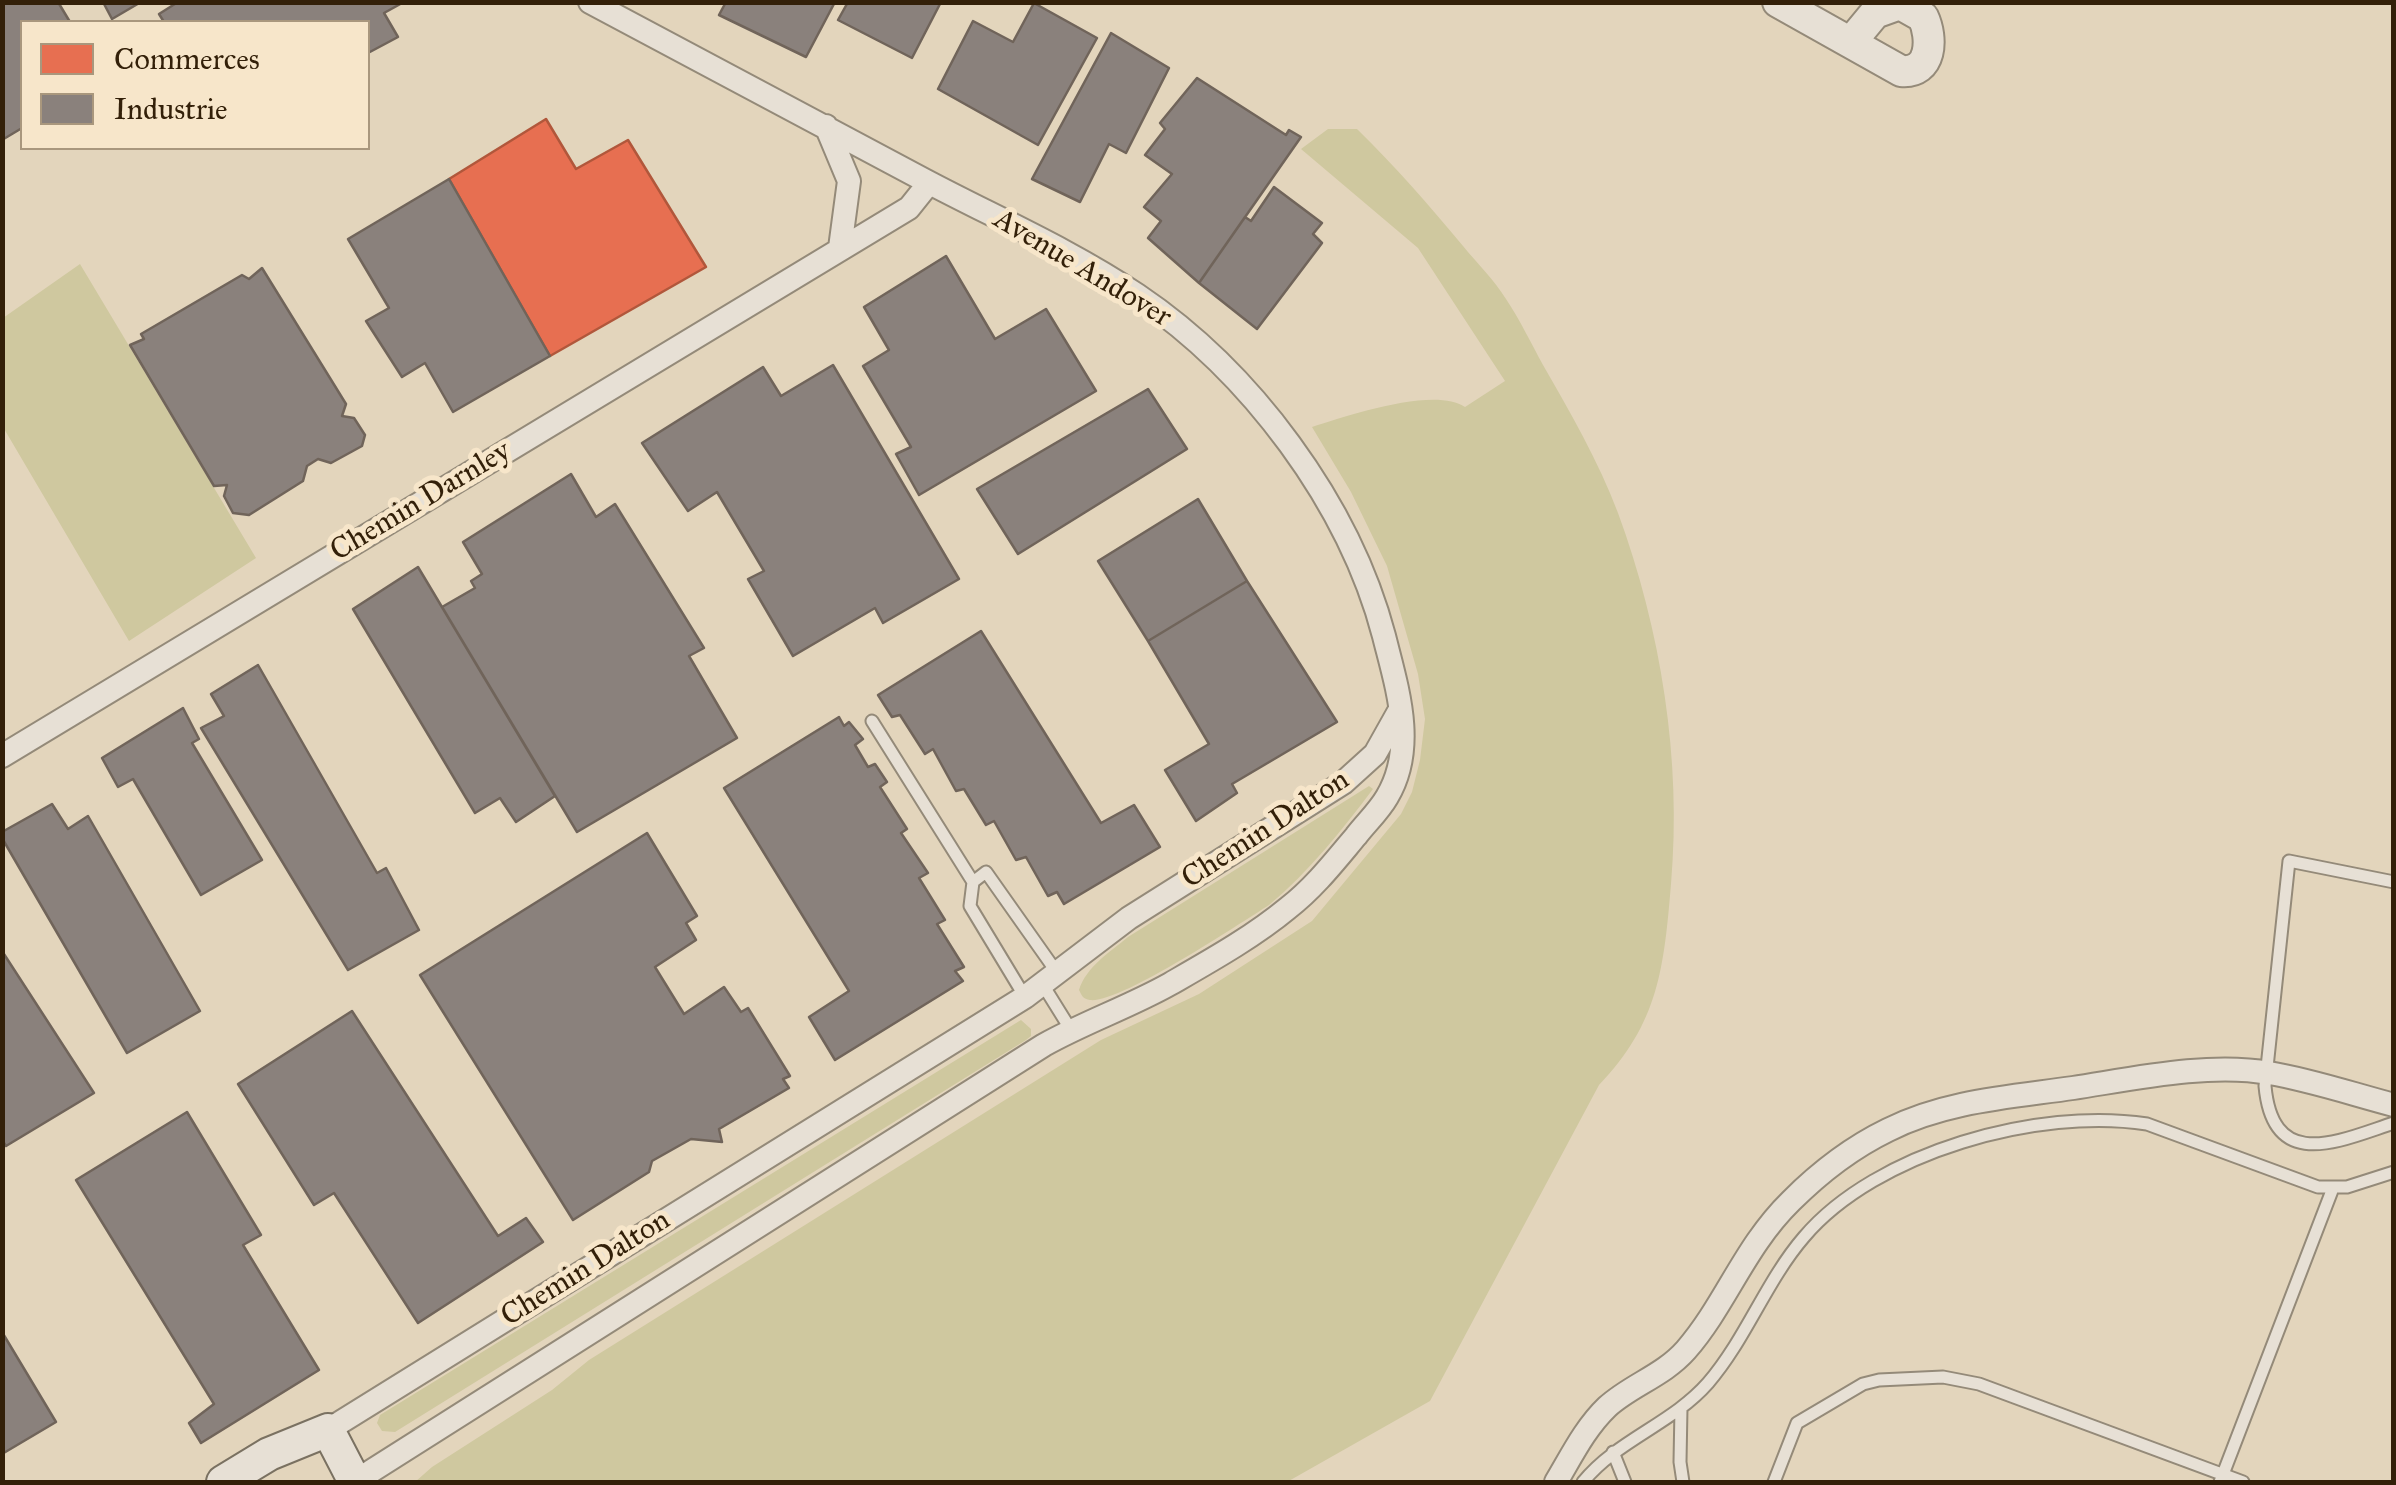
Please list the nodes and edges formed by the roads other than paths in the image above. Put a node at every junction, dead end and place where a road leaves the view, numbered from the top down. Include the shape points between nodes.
1 (590, 2) edge
2 (1778, 2) edge
3 (1851, 42) dead end
4 (826, 126) junction
5 (929, 182) junction
6 (840, 248) junction
7 (1400, 705) junction
8 (872, 721) dead end
9 (2, 756) edge
10 (973, 882) junction
11 (2394, 882) edge
12 (1042, 986) junction
13 (1070, 1030) junction
14 (2266, 1072) junction
15 (2394, 1105) edge
16 (2394, 1122) edge
17 (2394, 1172) edge
18 (2332, 1188) junction
19 (1681, 1408) junction
20 (328, 1430) junction
21 (1613, 1452) junction
22 (2221, 1479) edge
23 (223, 1482) edge
24 (354, 1482) edge
25 (1556, 1482) edge
26 (1583, 1482) edge
27 (1625, 1482) edge
28 (1683, 1482) edge
29 (1774, 1482) edge
30 (2243, 1482) edge

1 - 4 street, Avenue Andover
2 - 3 street
4 - 5 street, Avenue Andover
4 - 6 street via 849,180
5 - 6 street, Chemin Darnley via 909,208
5 - 7 street, Avenue Andover via 1135,294 1244,389 1293,449 1343,532 1371,596
6 - 9 street, Chemin Darnley
7 - 12 street, Chemin Dalton via 1381,746 1359,771 1128,918
7 - 13 street, Chemin Dalton via 1400,760 1386,798 1311,888 1168,985
8 - 10 lane
10 - 12 lane via 970,906
10 - 12 lane via 986,872
11 - 14 lane via 2290,861
12 - 13 lane
12 - 20 street, Chemin Dalton
13 - 24 street, Chemin Dalton
14 - 15 street
14 - 16 lane via 2268,1109 2297,1140 2326,1146
14 - 25 street via 2171,1074 1972,1103 1928,1114 1858,1147 1790,1201 1746,1254 1688,1348 1608,1407
17 - 18 lane
18 - 19 lane via 2124,1120 2076,1121 1934,1150 1856,1190 1824,1216 1787,1259 1711,1379
18 - 22 lane
19 - 21 lane
19 - 28 lane
20 - 23 main road, Chemin Dalton
20 - 24 main road
21 - 26 lane
21 - 27 lane
22 - 29 lane via 1979,1384 1943,1378 1864,1384 1796,1423
22 - 30 lane

